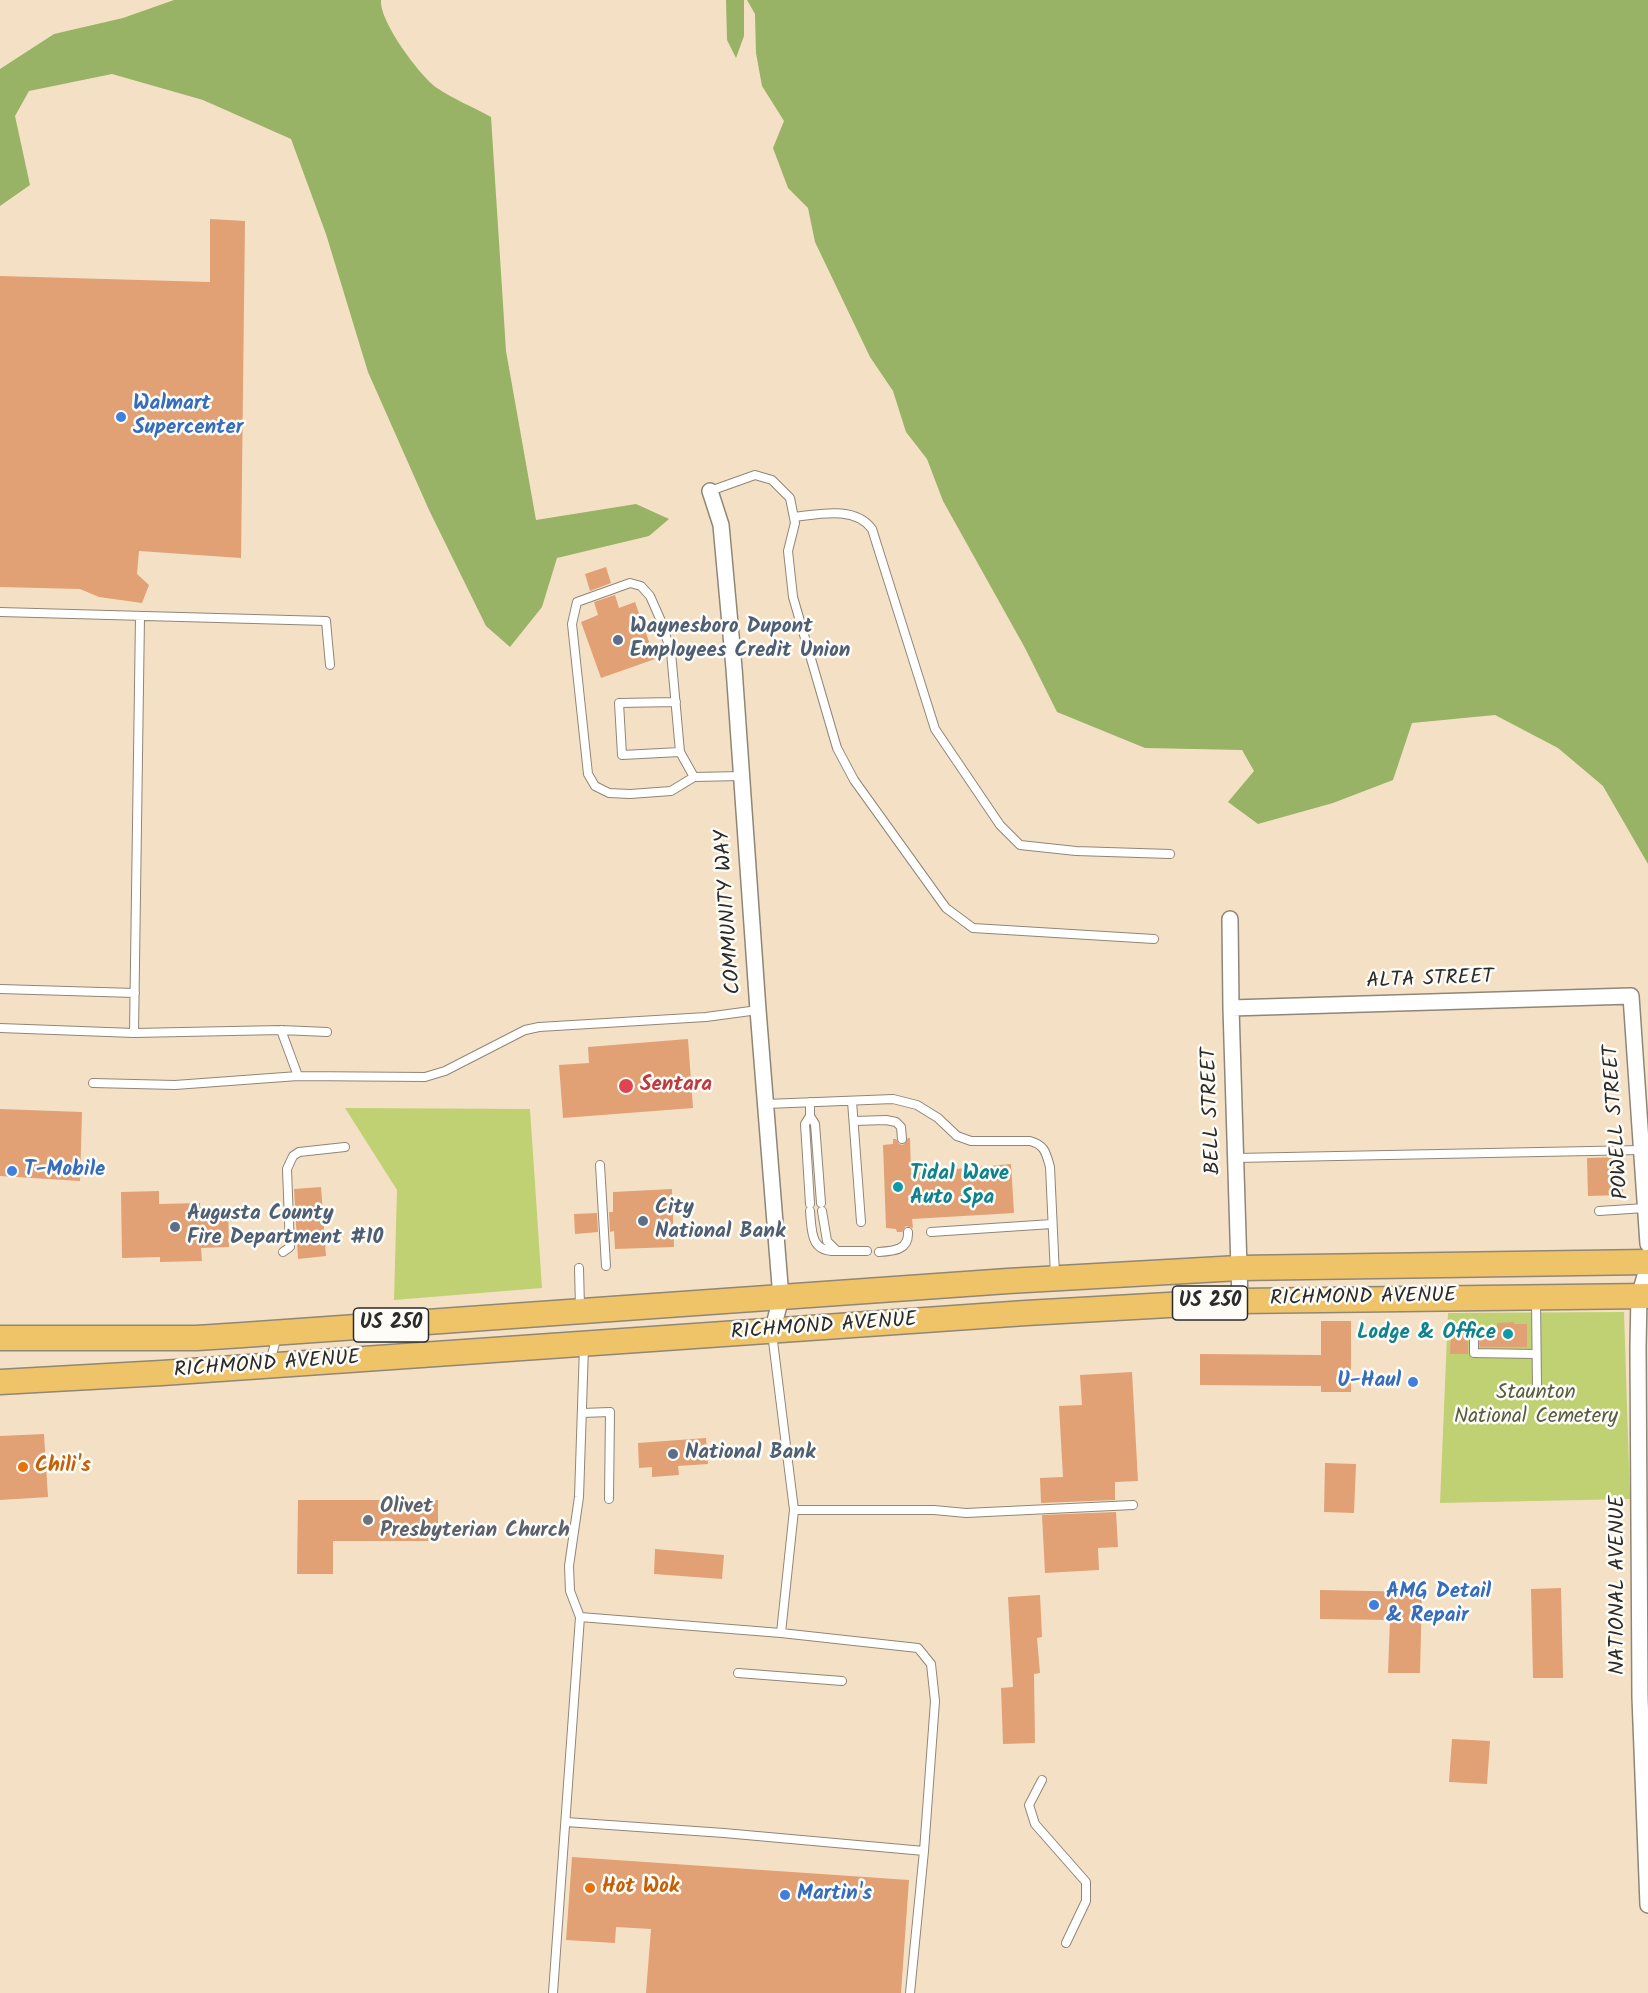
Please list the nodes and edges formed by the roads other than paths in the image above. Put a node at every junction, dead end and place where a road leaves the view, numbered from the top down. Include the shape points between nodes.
1 (710, 491) joint
2 (794, 517) junction
3 (0, 612) edge
4 (140, 616) junction
5 (330, 665) dead end
6 (676, 702) junction
7 (680, 752) junction
8 (694, 777) junction
9 (742, 777) junction
10 (1170, 854) dead end
11 (1230, 919) dead end
12 (1154, 939) dead end
13 (0, 989) edge
14 (135, 993) junction
15 (1630, 996) joint
16 (1231, 1008) junction
17 (758, 1010) junction
18 (0, 1028) edge
19 (281, 1030) junction
20 (327, 1032) dead end
21 (134, 1033) junction
22 (298, 1076) junction
23 (93, 1083) dead end
24 (852, 1101) junction
25 (810, 1102) junction
26 (766, 1104) junction
27 (810, 1116) junction
28 (854, 1120) junction
29 (902, 1139) dead end
30 (345, 1147) dead end
31 (1641, 1150) junction
32 (1236, 1158) junction
33 (600, 1165) dead end
34 (1645, 1208) junction
35 (1599, 1211) dead end
36 (861, 1222) dead end
37 (1052, 1224) junction
38 (908, 1232) dead end
39 (931, 1232) dead end
40 (1648, 1244) edge
41 (837, 1251) junction
42 (867, 1251) dead end
43 (283, 1252) dead end
44 (879, 1252) dead end
45 (1648, 1264) edge
46 (606, 1266) dead end
47 (579, 1268) dead end
48 (1239, 1268) junction
49 (1055, 1279) junction
50 (1644, 1296) edge
51 (1536, 1297) junction
52 (781, 1298) junction
53 (1240, 1301) junction
54 (580, 1312) junction
55 (772, 1332) junction
56 (278, 1333) junction
57 (1474, 1337) dead end
58 (0, 1338) edge
59 (584, 1345) junction
60 (1536, 1354) junction
61 (269, 1366) junction
62 (0, 1382) edge
63 (1537, 1384) dead end
64 (582, 1413) junction
65 (1643, 1419) edge
66 (609, 1499) dead end
67 (1133, 1505) dead end
68 (794, 1510) junction
69 (1644, 1609) edge
70 (580, 1617) junction
71 (781, 1633) junction
72 (738, 1673) dead end
73 (842, 1681) dead end
74 (1645, 1773) edge
75 (1042, 1780) dead end
76 (566, 1822) junction
77 (924, 1851) junction
78 (1648, 1905) edge
79 (1065, 1943) dead end
80 (553, 1993) edge
81 (910, 1993) edge

1 - 2 lane via 755,475 772,480 790,498
1 - 9 street, COMMUNITY WAY via 721,525
2 - 10 lane via 847,514 865,520 872,530 935,729 1000,825 1020,845
2 - 12 lane via 788,551 793,597 837,748 854,780 946,908 973,928
3 - 4 lane
4 - 5 lane via 326,621
4 - 14 lane
6 - 7 lane
6 - 7 lane via 619,703 622,755
6 - 8 lane via 671,652 662,621 641,586 630,583 577,602 572,624 588,774 596,786 609,793 671,791
7 - 8 lane
8 - 9 lane
9 - 17 street, COMMUNITY WAY
11 - 16 street, BELL STREET
13 - 14 lane
14 - 21 lane
15 - 16 street, ALTA STREET
15 - 31 street, POWELL STREET
16 - 32 street, BELL STREET
17 - 22 lane via 539,1027 425,1077
17 - 26 street, COMMUNITY WAY
18 - 21 lane
19 - 20 lane
19 - 21 lane
19 - 22 lane
22 - 23 lane via 175,1085
24 - 25 lane
24 - 28 lane
24 - 37 lane via 893,1099 917,1105 957,1136 971,1141 1040,1144 1050,1167
25 - 26 lane
25 - 27 lane
26 - 52 street, COMMUNITY WAY
27 - 41 lane via 815,1124 827,1241
27 - 41 lane via 805,1124 813,1238 826,1252
28 - 29 lane via 896,1122 901,1127
28 - 36 lane
30 - 43 lane via 299,1152 290,1162 290,1247
31 - 32 lane
31 - 34 street, POWELL STREET
32 - 48 street, BELL STREET
33 - 46 lane
34 - 35 lane
34 - 40 street, POWELL STREET
37 - 39 lane
37 - 49 lane
38 - 44 lane via 904,1246
41 - 42 lane
45 - 48 main road, RICHMOND AVENUE / US 250
45 - 50 street, NATIONAL AVENUE
47 - 54 lane
48 - 49 main road, RICHMOND AVENUE / US 250
48 - 53 street, BELL STREET
49 - 52 main road, RICHMOND AVENUE / US 250
50 - 51 main road, RICHMOND AVENUE / US 250
50 - 65 street, NATIONAL AVENUE
51 - 53 main road, RICHMOND AVENUE / US 250
51 - 60 lane
52 - 54 main road, RICHMOND AVENUE / US 250
52 - 55 street, COMMUNITY WAY
53 - 55 main road, RICHMOND AVENUE / US 250
54 - 56 main road, RICHMOND AVENUE / US 250
55 - 59 main road, RICHMOND AVENUE / US 250
55 - 68 lane
56 - 58 main road, RICHMOND AVENUE / US 250 via 197,1338
56 - 61 lane
57 - 60 lane via 1474,1353
59 - 61 main road, RICHMOND AVENUE / US 250
59 - 64 lane
60 - 63 lane
61 - 62 main road, RICHMOND AVENUE / US 250
64 - 66 lane via 610,1412
64 - 70 lane via 579,1497 569,1566 570,1591
65 - 69 street, NATIONAL AVENUE
67 - 68 lane via 966,1513
68 - 71 lane
69 - 74 street, NATIONAL AVENUE
70 - 71 lane
70 - 76 lane
71 - 77 lane via 918,1648 931,1664 935,1701
72 - 73 lane
74 - 78 street, NATIONAL AVENUE
75 - 79 lane via 1029,1805 1035,1824 1086,1882 1086,1901
76 - 77 lane
76 - 80 lane
77 - 81 lane

